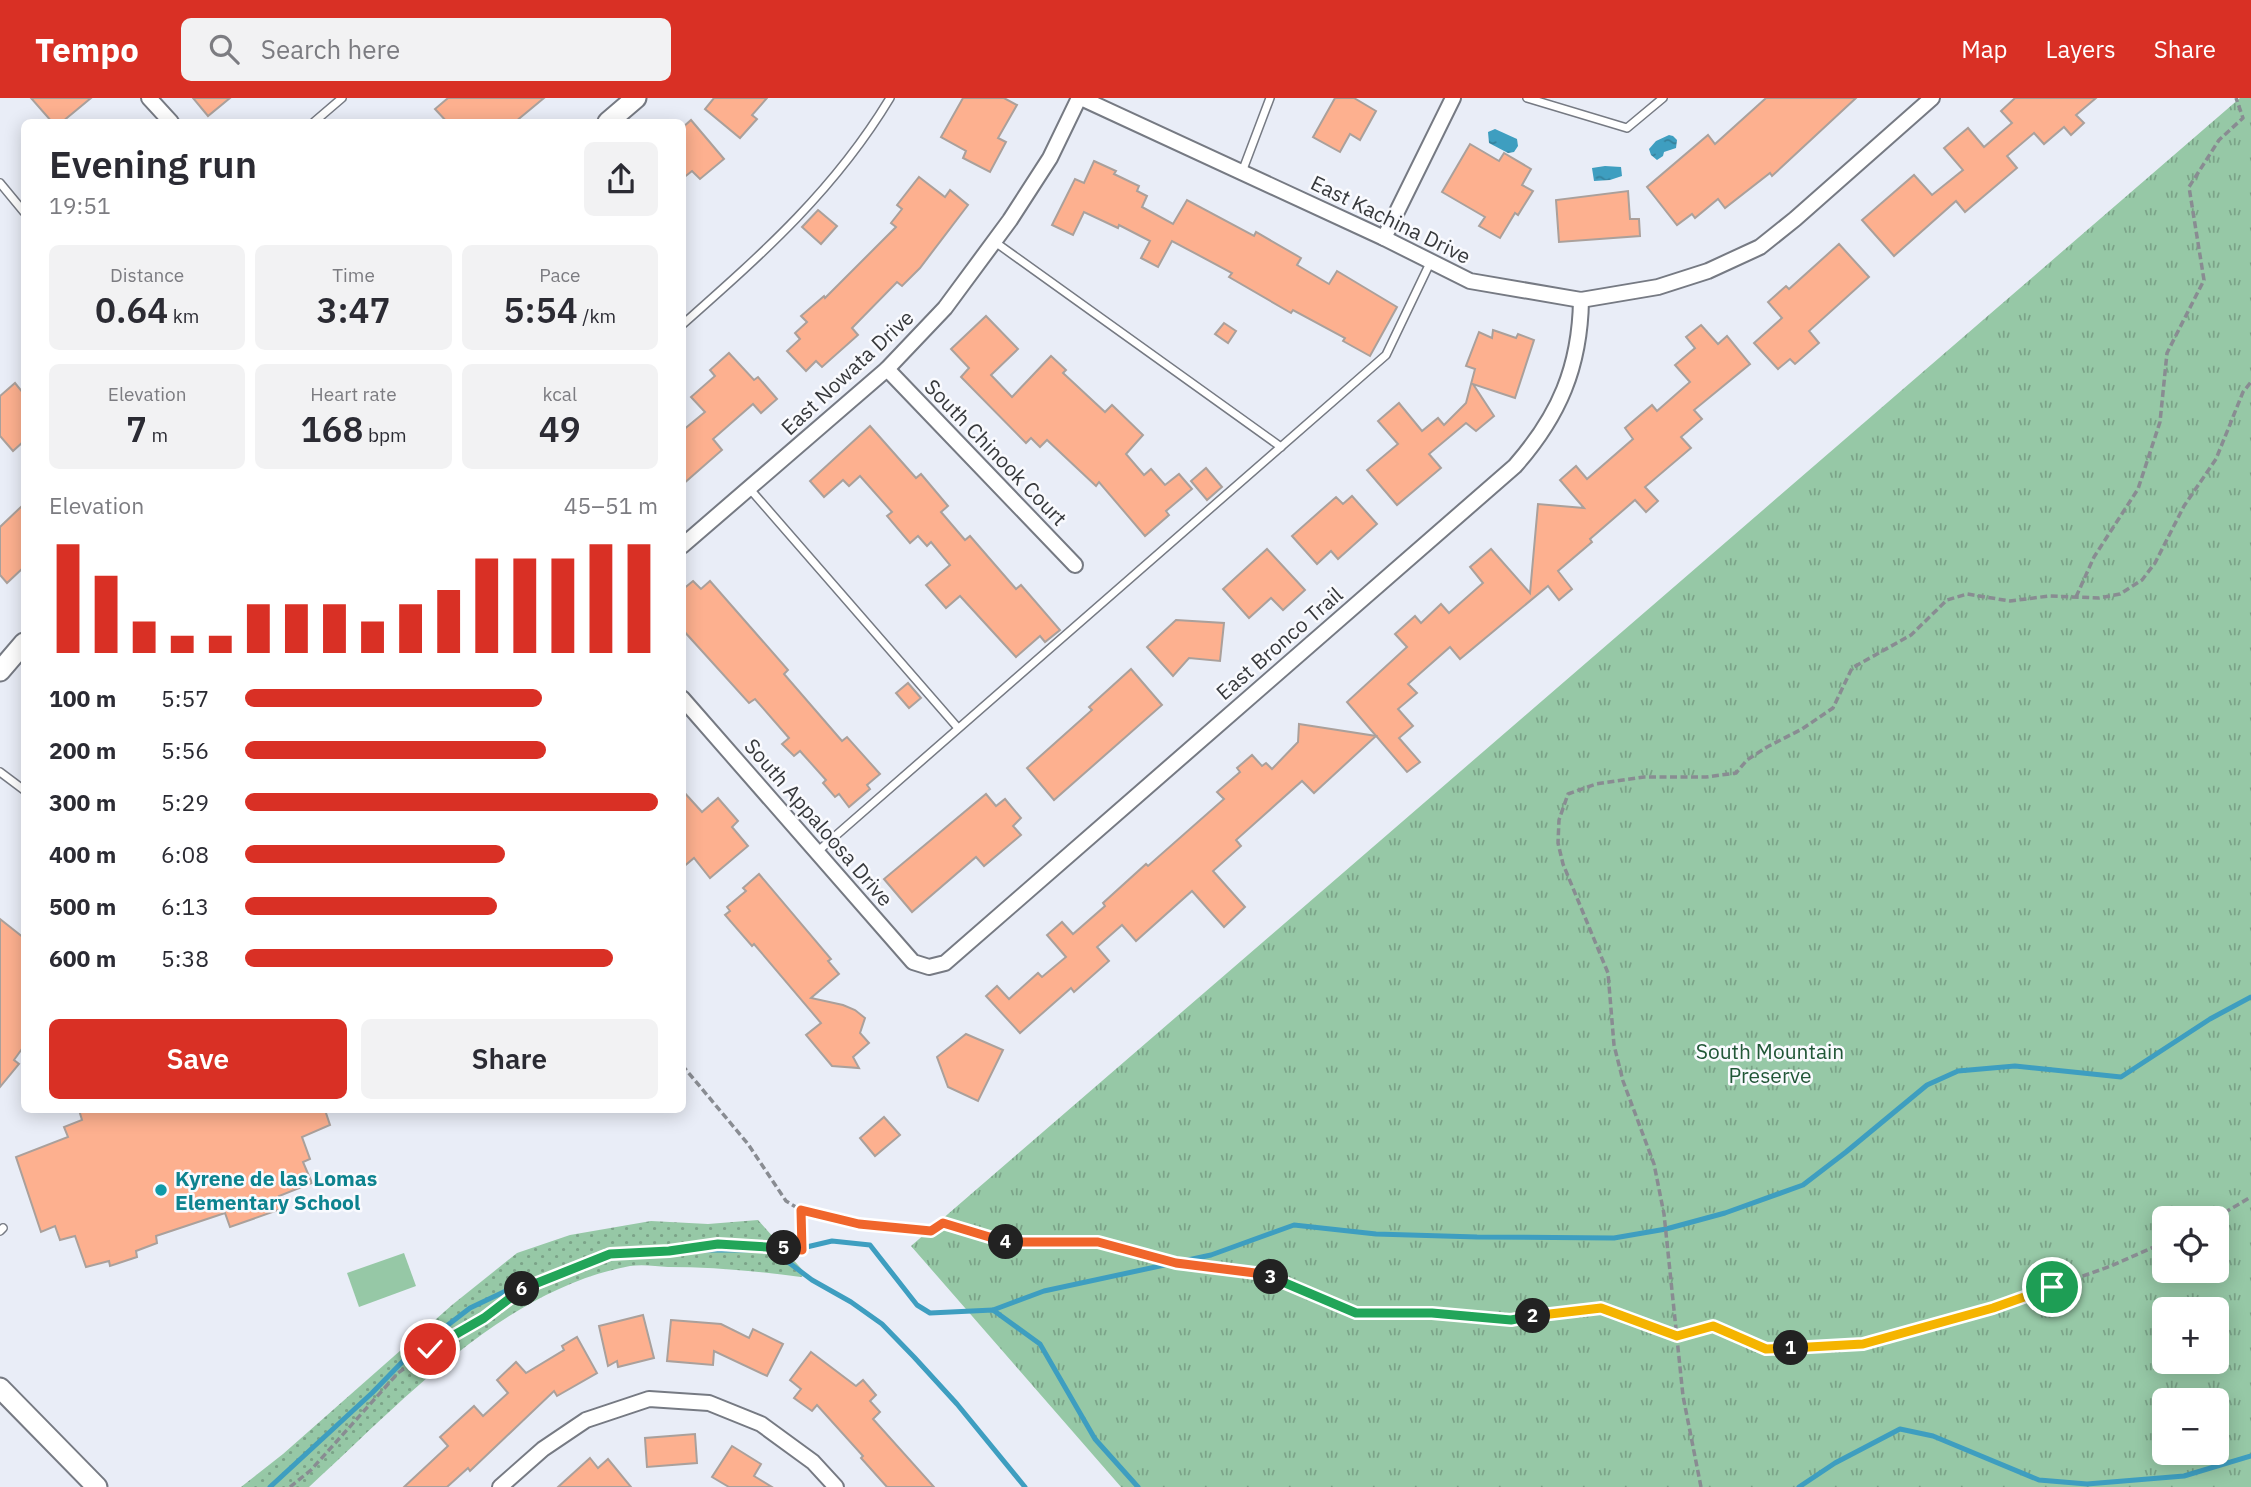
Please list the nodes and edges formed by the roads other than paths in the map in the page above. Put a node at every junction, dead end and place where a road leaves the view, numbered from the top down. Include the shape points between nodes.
1 (149, 98) edge
2 (342, 98) edge
3 (636, 98) edge
4 (890, 98) edge
5 (1080, 98) edge
6 (1270, 98) edge
7 (1453, 98) edge
8 (1527, 98) edge
9 (1662, 98) edge
10 (1931, 98) edge
11 (168, 119) edge
12 (318, 119) edge
13 (612, 119) edge
14 (1242, 172) junction
15 (0, 184) edge
16 (21, 208) edge
17 (1384, 238) junction
18 (994, 241) junction
19 (1431, 261) junction
20 (1581, 300) junction
21 (686, 321) edge
22 (887, 369) junction
23 (1281, 447) junction
24 (749, 488) junction
25 (686, 543) edge
26 (1075, 565) dead end
27 (21, 646) edge
28 (0, 671) edge
29 (686, 703) edge
30 (958, 728) junction
31 (0, 772) edge
32 (21, 788) edge
33 (817, 852) junction
34 (929, 967) joint
35 (0, 1388) edge
36 (97, 1487) edge
37 (500, 1487) edge
38 (836, 1487) edge

1 - 11 street
2 - 12 lane
3 - 13 main road
4 - 21 lane via 811,204
5 - 14 street, East Kachina Drive
5 - 18 street, East Nowata Drive via 1049,158
6 - 14 lane
7 - 17 street
8 - 9 lane via 1627,128
10 - 20 street, East Kachina Drive via 1760,247 1658,288
14 - 17 street, East Kachina Drive
15 - 16 lane
17 - 19 street, East Kachina Drive
18 - 22 street, East Nowata Drive via 945,308
18 - 23 lane
19 - 20 street, East Kachina Drive via 1470,281
19 - 23 lane via 1386,355
20 - 34 street, East Bronco Trail via 1575,359 1566,388 1535,443 1515,466 945,963
22 - 24 street, East Nowata Drive
22 - 26 street, South Chinook Court
23 - 30 lane
24 - 25 street, East Nowata Drive
24 - 30 lane
27 - 28 main road
29 - 33 street, South Appaloosa Drive
30 - 33 lane
31 - 32 lane
33 - 34 street, South Appaloosa Drive via 913,962
35 - 36 main road
37 - 38 street via 543,1448 586,1420 649,1399 709,1403 761,1424 813,1462

